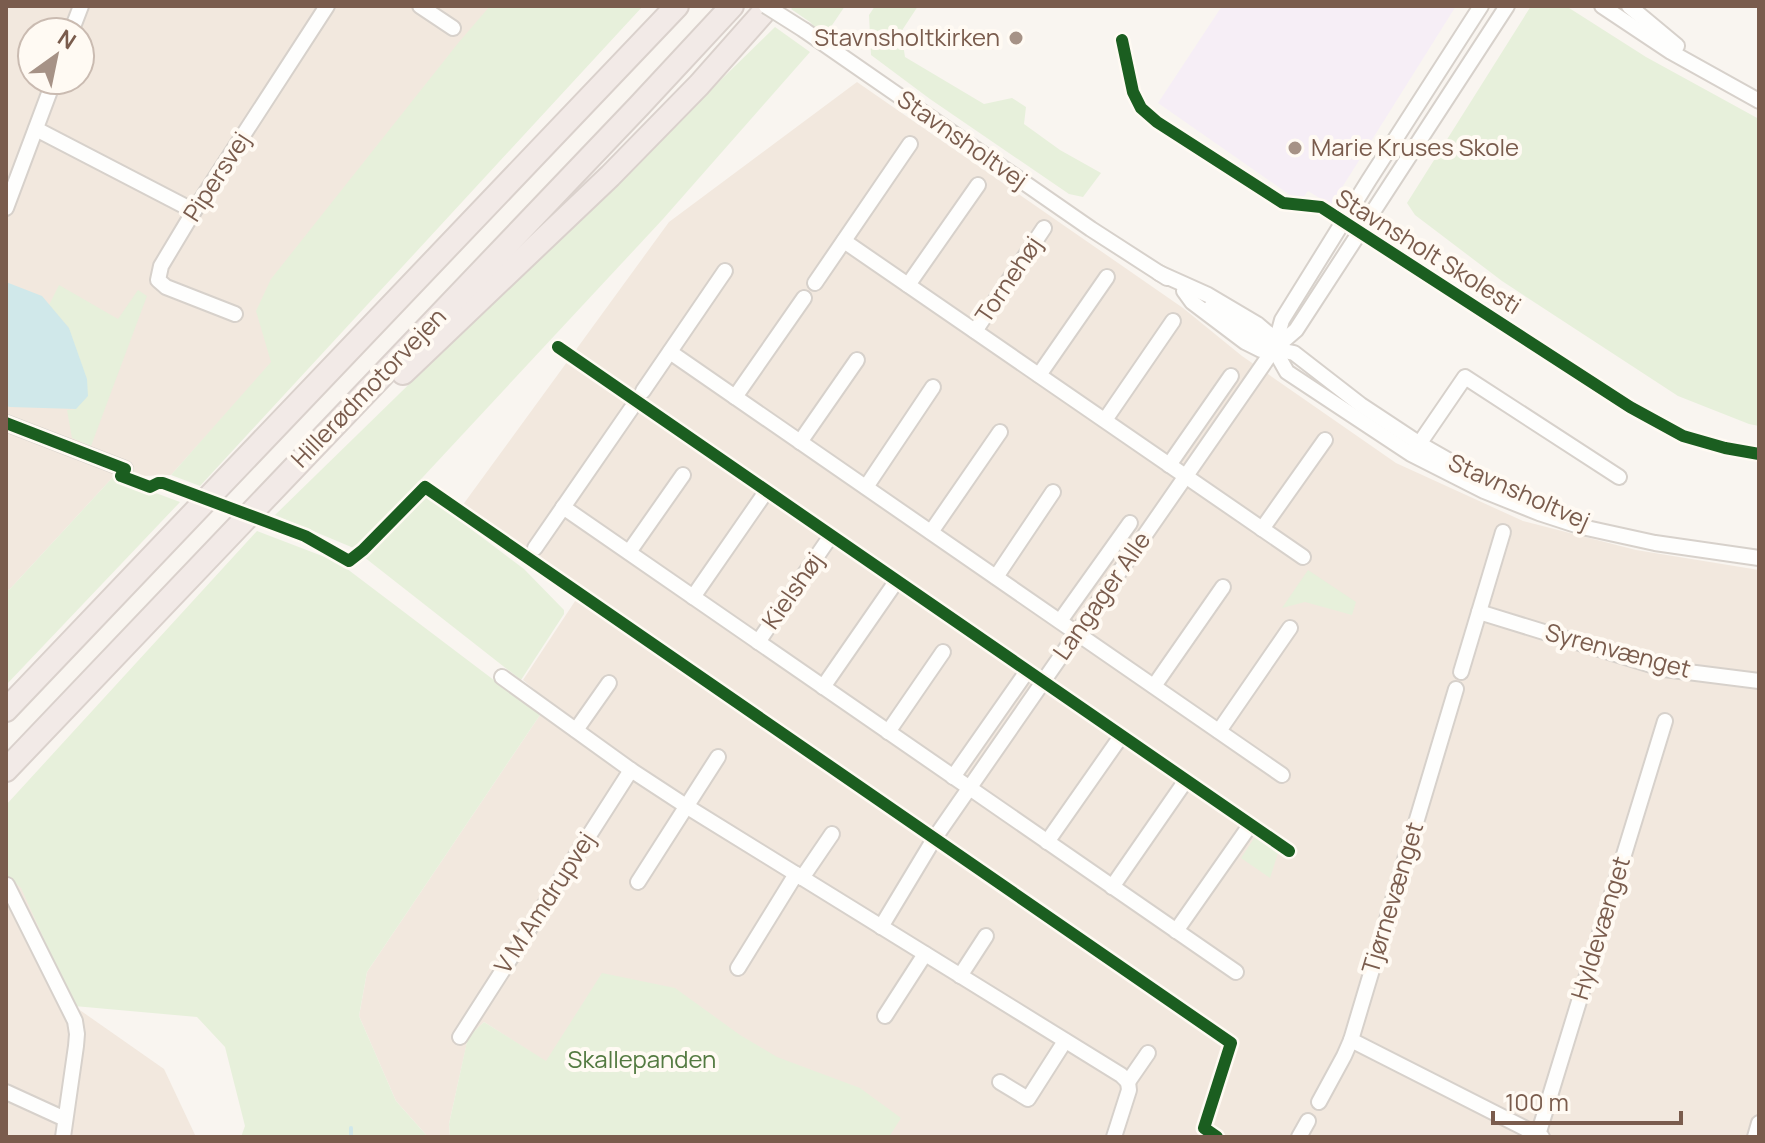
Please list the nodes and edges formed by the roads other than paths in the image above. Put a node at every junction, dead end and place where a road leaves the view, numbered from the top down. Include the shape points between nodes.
1 (327, 6) edge
2 (420, 6) edge
3 (656, 6) edge
4 (677, 6) edge
5 (732, 6) edge
6 (768, 6) edge
7 (782, 6) edge
8 (1481, 6) edge
9 (1507, 6) edge
10 (1602, 6) edge
11 (1629, 6) edge
12 (453, 28) dead end
13 (1711, 75) junction
14 (699, 85) junction
15 (48, 96) edge
16 (1759, 101) edge
17 (36, 129) junction
18 (910, 144) dead end
19 (509, 183) junction
20 (978, 185) dead end
21 (6, 208) edge
22 (194, 211) junction
23 (1044, 228) dead end
24 (844, 241) junction
25 (725, 271) dead end
26 (1159, 273) junction
27 (1107, 277) dead end
28 (815, 283) dead end
29 (908, 285) junction
30 (804, 298) dead end
31 (235, 314) dead end
32 (1173, 321) dead end
33 (975, 331) junction
34 (1274, 349) junction
35 (670, 352) junction
36 (857, 360) dead end
37 (1039, 375) junction
38 (1231, 376) dead end
39 (933, 387) dead end
40 (370, 388) junction
41 (643, 391) dead end
42 (735, 397) junction
43 (631, 409) dead end
44 (1105, 420) junction
45 (6, 423) edge
46 (1000, 432) dead end
47 (1325, 440) dead end
48 (800, 442) junction
49 (1416, 449) junction
50 (1169, 465) junction
51 (125, 469) dead end
52 (683, 475) dead end
53 (1187, 477) junction
54 (1619, 477) dead end
55 (866, 487) junction
56 (1053, 492) dead end
57 (763, 496) dead end
58 (563, 507) junction
59 (1130, 523) dead end
60 (1262, 529) junction
61 (931, 532) junction
62 (1503, 532) dead end
63 (828, 540) dead end
64 (535, 548) dead end
65 (629, 552) junction
66 (1303, 557) dead end
67 (1759, 558) edge
68 (996, 577) junction
69 (893, 586) dead end
70 (1223, 587) dead end
71 (693, 597) junction
72 (1479, 612) junction
73 (1060, 621) junction
74 (1290, 628) dead end
75 (1077, 633) junction
76 (758, 642) junction
77 (943, 652) dead end
78 (1461, 672) dead end
79 (502, 677) dead end
80 (1023, 677) dead end
81 (1759, 681) edge
82 (609, 683) dead end
83 (1154, 686) junction
84 (823, 687) junction
85 (1456, 689) dead end
86 (6, 710) edge
87 (1665, 721) dead end
88 (576, 730) junction
89 (1219, 731) junction
90 (888, 732) junction
91 (1117, 742) dead end
92 (718, 757) dead end
93 (6, 770) edge
94 (631, 770) junction
95 (1282, 775) dead end
96 (953, 777) junction
97 (1182, 786) dead end
98 (970, 789) junction
99 (686, 806) junction
100 (1246, 831) dead end
101 (832, 834) dead end
102 (1047, 842) junction
103 (799, 876) junction
104 (638, 882) dead end
105 (7, 885) edge
106 (1112, 887) junction
107 (881, 927) junction
108 (1176, 931) junction
109 (986, 936) dead end
110 (925, 954) junction
111 (738, 968) dead end
112 (1236, 972) dead end
113 (960, 976) junction
114 (885, 1016) dead end
115 (460, 1037) dead end
116 (1351, 1040) junction
117 (1065, 1041) junction
118 (1148, 1053) dead end
119 (1000, 1082) dead end
120 (1128, 1082) junction
121 (6, 1092) edge
122 (1319, 1102) dead end
123 (65, 1119) junction
124 (1308, 1121) dead end
125 (1759, 1123) edge
126 (1540, 1136) edge
127 (63, 1137) edge
128 (1114, 1137) edge
129 (1299, 1137) edge
130 (1755, 1137) edge

1 - 22 street, Pipersvej
2 - 12 street
3 - 19 highway via 573,98
4 - 19 highway, Hillerødmotorvejen
5 - 40 highway, Hillerødmotorvejen
6 - 14 highway
6 - 26 street, Stavnsholtvej, bridge
7 - 14 highway
8 - 34 street via 1282,320
9 - 34 street via 1296,330
10 - 13 street
11 - 13 street
13 - 16 street
14 - 40 highway via 384,392
15 - 17 street
17 - 21 street
17 - 22 street
18 - 24 street
19 - 86 highway, Hillerødmotorvejen
20 - 29 street
22 - 31 street, Pipersvej via 158,280
23 - 33 street, Tornehøj
24 - 28 street
24 - 29 street, Tornehøj
25 - 35 street
26 - 34 street, Stavnsholtvej via 1245,342 1261,350
26 - 34 street, Stavnsholtvej via 1257,324 1269,334
27 - 37 street
29 - 33 street, Tornehøj
30 - 42 street
32 - 44 street
33 - 37 street, Tornehøj
34 - 49 street, Stavnsholtvej via 1287,372
34 - 53 street, Langager Alle
35 - 41 street
35 - 42 street
36 - 48 street
37 - 44 street, Tornehøj
38 - 50 street
39 - 55 street
40 - 93 highway, Hillerødmotorvejen
42 - 48 street
43 - 58 street
44 - 50 street, Tornehøj
45 - 51 street
46 - 61 street
47 - 60 street
48 - 55 street
49 - 54 street via 1465,377
49 - 67 street, Stavnsholtvej via 1516,495 1589,520 1604,531
50 - 53 street, Tornehøj
52 - 65 street
53 - 60 street, Tornehøj
53 - 75 street, Langager Alle
55 - 61 street
56 - 68 street
57 - 71 street
58 - 64 street
58 - 65 street, Kielshøj
59 - 73 street
60 - 66 street, Tornehøj
61 - 68 street
62 - 72 street
63 - 76 street, Kielshøj
65 - 71 street, Kielshøj
68 - 73 street
69 - 84 street
70 - 83 street
71 - 76 street, Kielshøj
72 - 78 street
72 - 81 street, Syrenvænget via 1664,669
73 - 75 street
74 - 89 street
75 - 83 street
75 - 98 street, Langager Alle
76 - 84 street, Kielshøj
77 - 90 street
79 - 88 street
80 - 96 street
82 - 88 street
83 - 89 street
84 - 90 street, Kielshøj
85 - 116 street, Tjørnevænget
87 - 126 street, Hyldevænget
88 - 94 street
89 - 95 street
90 - 96 street, Kielshøj
91 - 102 street
92 - 99 street
94 - 99 street
94 - 115 street, V M Amdrupvej
96 - 98 street, Kielshøj
97 - 106 street
98 - 102 street, Kielshøj
98 - 107 street, Langager Alle
99 - 103 street
99 - 104 street
100 - 108 street
101 - 103 street
102 - 106 street, Kielshøj
103 - 107 street
103 - 111 street
105 - 123 street via 75,1021
106 - 108 street, Kielshøj
107 - 110 street
108 - 112 street, Kielshøj
109 - 113 street
110 - 113 street
110 - 114 street
113 - 117 street
116 - 122 street, Tjørnevænget
116 - 126 street
117 - 119 street via 1028,1099
117 - 120 street
118 - 120 street
120 - 128 street
121 - 123 street
123 - 127 street
124 - 129 street
125 - 130 street

